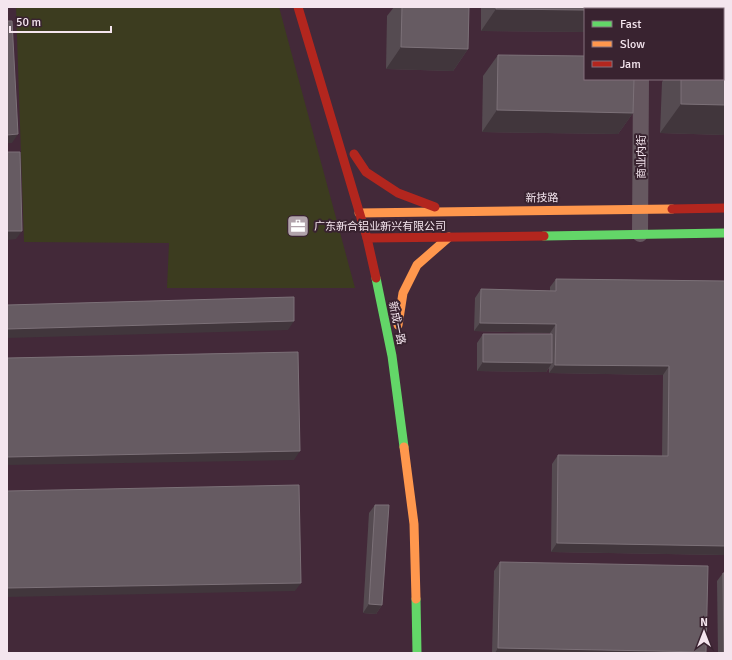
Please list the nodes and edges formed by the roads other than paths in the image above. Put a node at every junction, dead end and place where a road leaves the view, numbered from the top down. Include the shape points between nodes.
1 (298, 7) edge
2 (642, 80) edge
3 (363, 183) dead end
4 (725, 208) edge
5 (371, 209) junction
6 (640, 209) junction
7 (446, 211) junction
8 (359, 213) junction
9 (725, 233) edge
10 (640, 234) junction
11 (449, 237) junction
12 (366, 238) junction
13 (381, 242) junction
14 (392, 296) dead end
15 (417, 653) edge

1 - 8 street, 新成一路
2 - 6 street, 商业内街
3 - 7 street via 353,150 366,172 398,193
4 - 6 street, 新技路
5 - 7 street, 新技路
5 - 8 street, 新技路
5 - 13 street
6 - 7 street, 新技路
6 - 10 street, 商业内街
8 - 12 street, 新成一路
9 - 10 street
10 - 11 street
11 - 13 street
11 - 14 street, 新成一路 via 417,265 403,293 398,328
12 - 13 street
12 - 15 street, 新成一路 via 392,356 414,524

